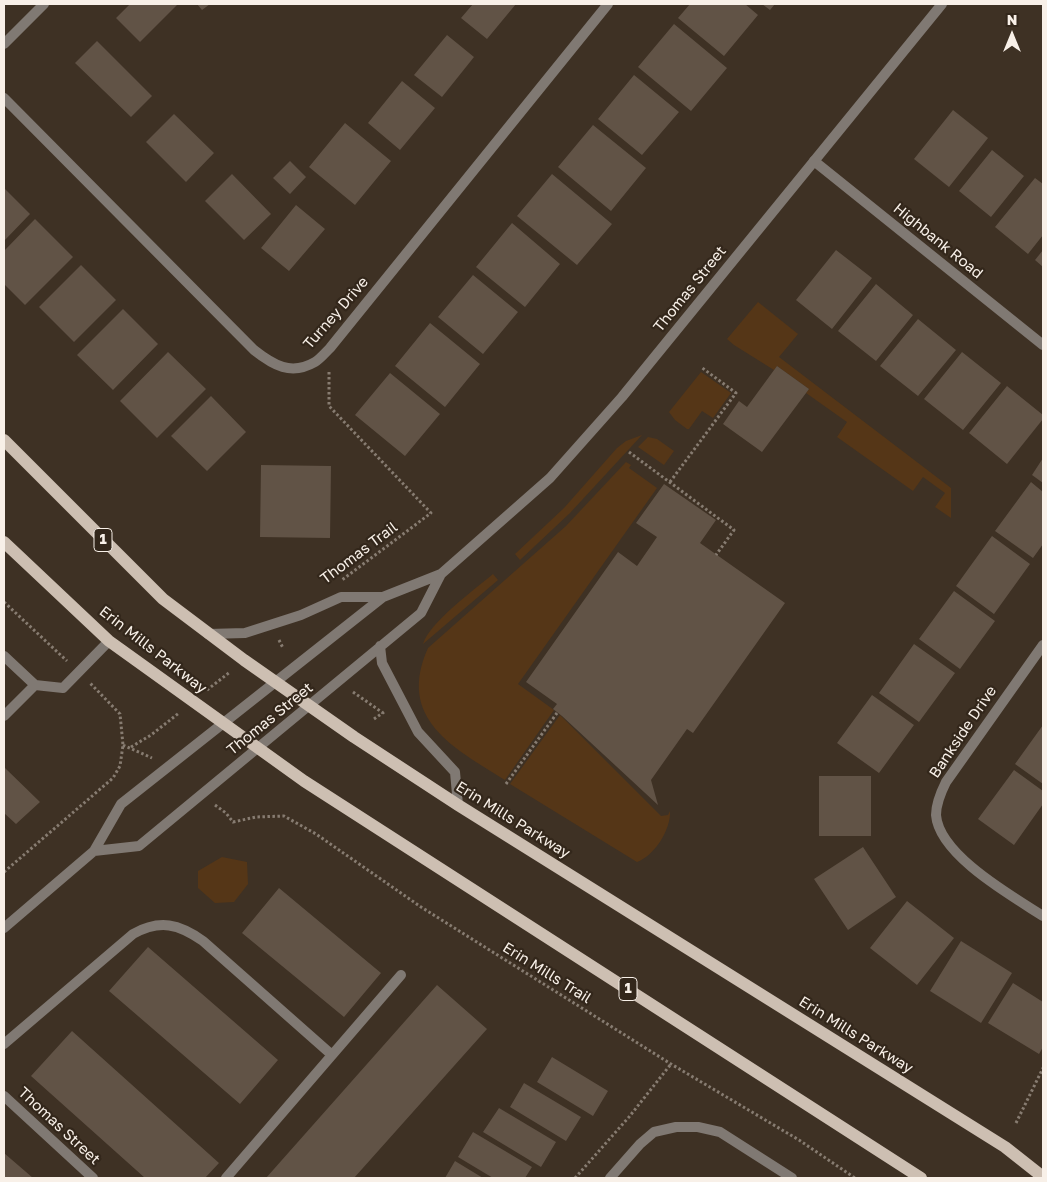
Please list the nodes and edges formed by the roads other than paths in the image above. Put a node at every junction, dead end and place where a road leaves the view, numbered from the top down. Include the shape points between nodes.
1 (44, 4) edge
2 (608, 4) edge
3 (942, 4) edge
4 (4, 44) edge
5 (4, 98) edge
6 (814, 161) junction
7 (1043, 345) edge
8 (4, 440) edge
9 (4, 542) edge
10 (441, 574) junction
11 (383, 597) junction
12 (208, 634) junction
13 (109, 641) junction
14 (1043, 645) edge
15 (380, 646) junction
16 (4, 656) edge
17 (276, 682) junction
18 (36, 685) junction
19 (310, 706) junction
20 (4, 716) edge
21 (224, 724) junction
22 (258, 748) junction
23 (458, 806) junction
24 (94, 850) junction
25 (1043, 916) edge
26 (4, 928) edge
27 (401, 975) dead end
28 (4, 1044) edge
29 (332, 1055) junction
30 (4, 1096) edge
31 (1043, 1176) edge
32 (93, 1178) edge
33 (226, 1178) edge
34 (610, 1178) edge
35 (792, 1178) edge
36 (921, 1178) edge

1 - 4 street
2 - 5 street, Turney Drive via 330,348 315,362 299,368 269,363 254,350
3 - 6 street, Thomas Street
6 - 7 street, Highbank Road
6 - 10 street, Thomas Street via 622,397 556,470
8 - 12 main road, Erin Mills Parkway / 1 via 163,600
9 - 13 main road, Erin Mills Parkway / 1
10 - 11 street, Thomas Street
10 - 15 street, Thomas Street via 421,612
11 - 12 street via 341,598 245,633
11 - 17 street, Thomas Street
12 - 17 main road, Erin Mills Parkway / 1
13 - 18 street via 63,688
13 - 21 main road, Erin Mills Parkway / 1
14 - 25 street, Bankside Drive via 946,782 936,814 940,831 949,846 992,883
15 - 19 street, Thomas Street
15 - 23 street via 382,663 418,732 456,772
16 - 18 street
17 - 19 main road, Erin Mills Parkway / 1
17 - 21 street, Thomas Street
18 - 20 street
19 - 22 street, Thomas Street
19 - 23 main road, Erin Mills Parkway / 1
21 - 22 main road, Erin Mills Parkway / 1
21 - 24 street, Thomas Street via 121,804
22 - 24 street, Thomas Street via 139,846
22 - 36 main road, Erin Mills Parkway / 1 via 304,781
23 - 31 main road, Erin Mills Parkway / 1 via 1006,1148
24 - 26 street, Thomas Street
27 - 29 street
28 - 29 street via 133,934 145,927 161,924 175,926 202,941
29 - 33 street
30 - 32 street, Thomas Street
34 - 35 street via 654,1132 676,1126 698,1126 720,1132

